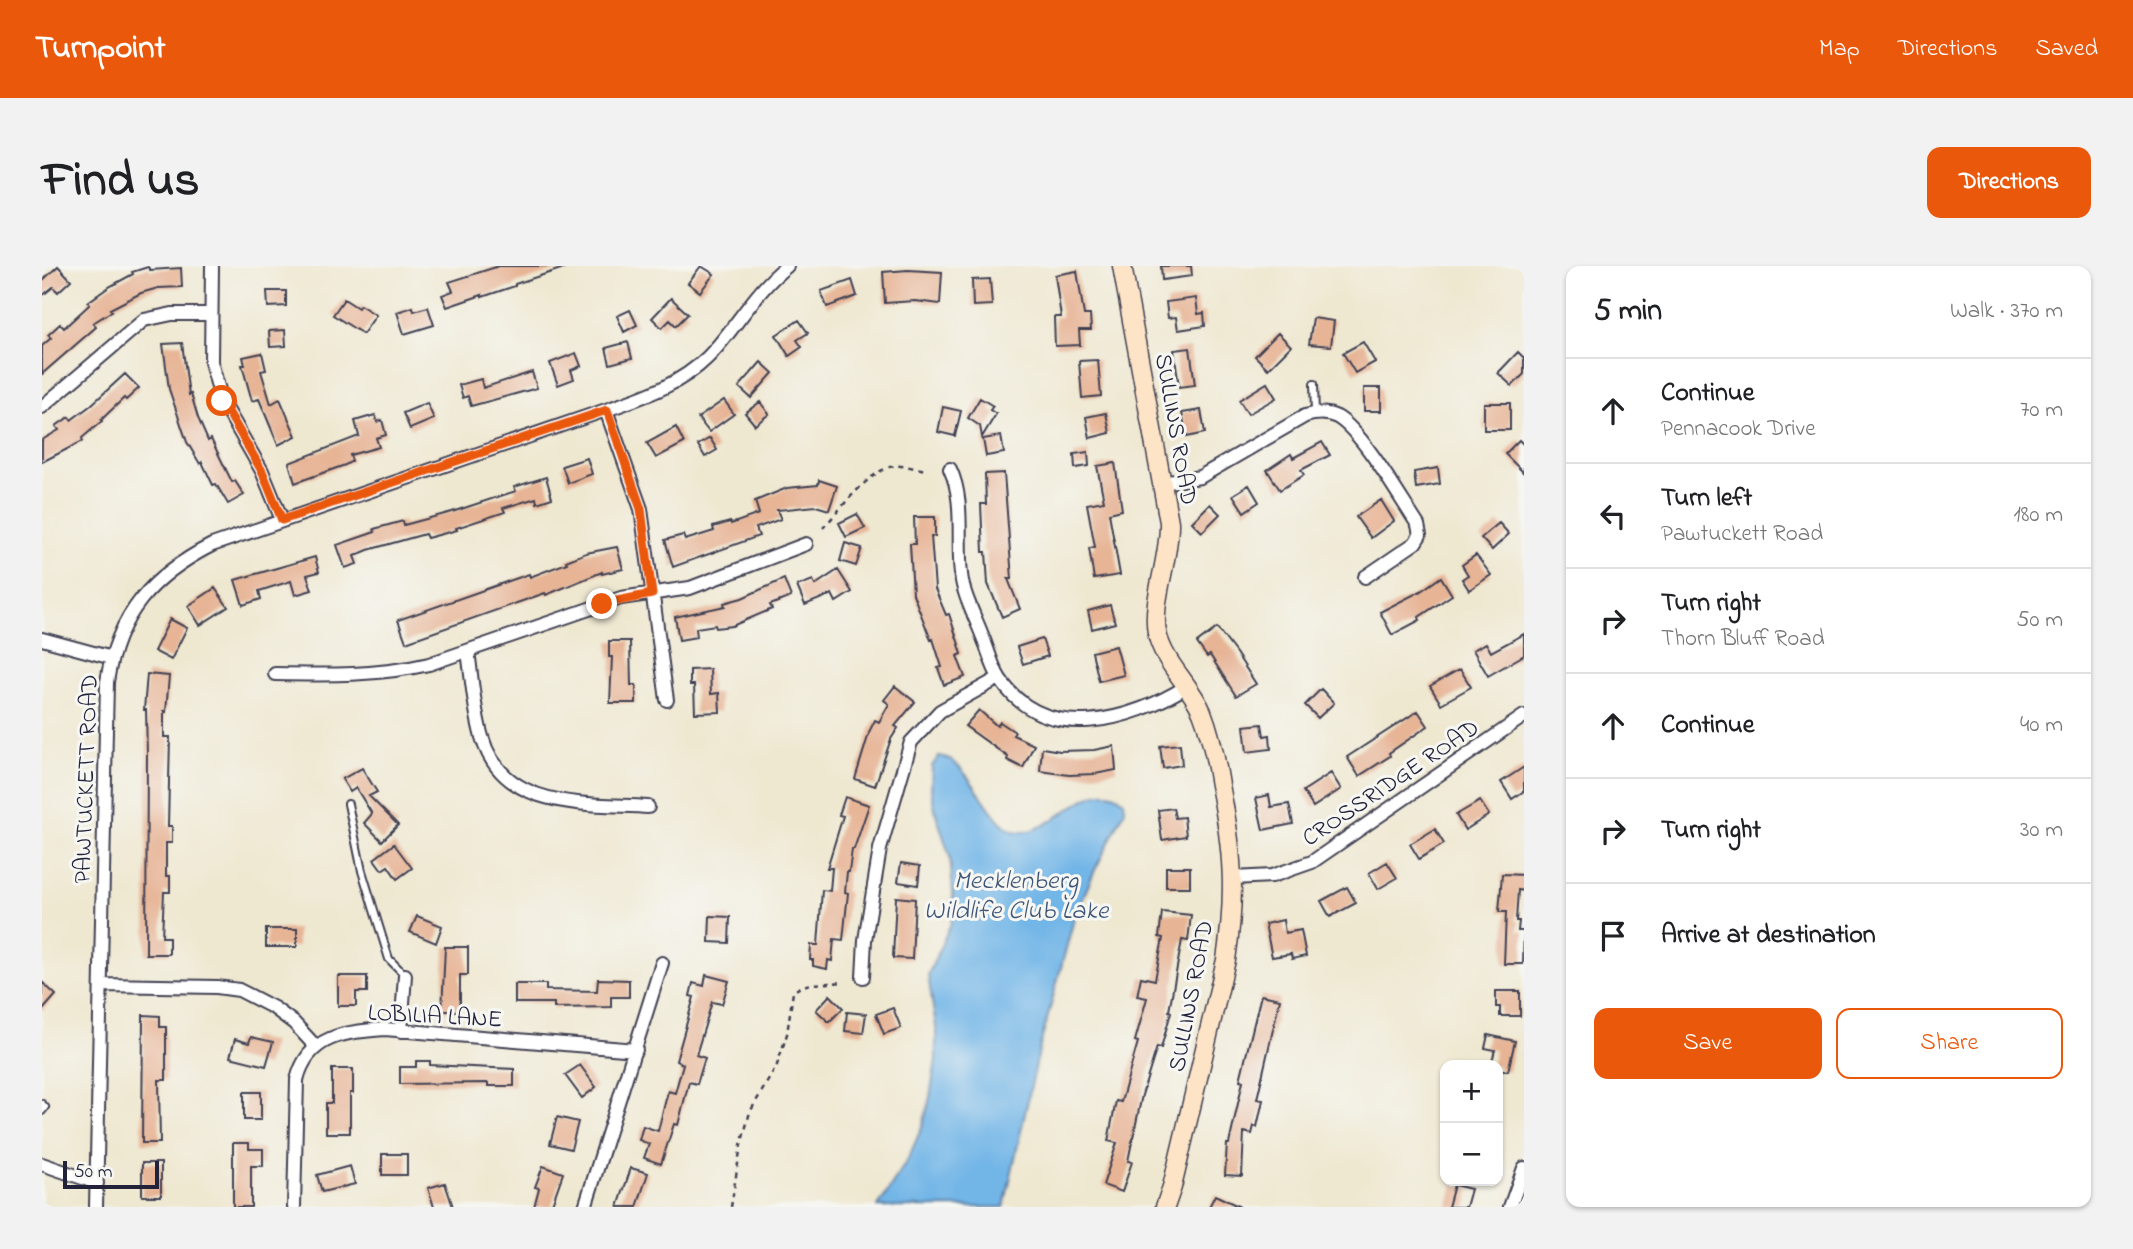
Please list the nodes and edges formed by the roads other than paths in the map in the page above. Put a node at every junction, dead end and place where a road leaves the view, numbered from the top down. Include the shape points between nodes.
1 (212, 266) edge
2 (787, 266) edge
3 (1122, 266) edge
4 (211, 314) junction
5 (1314, 384) dead end
6 (42, 407) edge
7 (607, 410) junction
8 (1315, 413) junction
9 (950, 469) dead end
10 (1162, 483) junction
11 (282, 520) junction
12 (806, 544) dead end
13 (1365, 577) dead end
14 (652, 594) junction
15 (42, 639) edge
16 (468, 651) junction
17 (111, 658) junction
18 (275, 674) dead end
19 (999, 678) junction
20 (1187, 686) junction
21 (667, 700) dead end
22 (1524, 716) edge
23 (348, 804) dead end
24 (648, 807) dead end
25 (1233, 878) junction
26 (662, 963) dead end
27 (405, 975) joint
28 (863, 976) dead end
29 (101, 985) junction
30 (401, 1031) junction
31 (316, 1047) junction
32 (636, 1051) junction
33 (42, 1104) edge
34 (42, 1111) edge
35 (42, 1164) edge
36 (1524, 1168) edge
37 (96, 1183) junction
38 (96, 1207) edge
39 (294, 1207) edge
40 (585, 1207) edge
41 (1165, 1207) edge
42 (1510, 1207) edge

1 - 4 street
2 - 7 street, PAWTUCKETT ROAD via 690,373
3 - 10 street, SULLINS ROAD
4 - 6 street via 144,320
4 - 11 street via 211,362 222,401 262,471
5 - 8 lane
7 - 11 street, PAWTUCKETT ROAD
7 - 14 street via 641,509
8 - 10 street via 1293,421 1200,477
8 - 13 street via 1336,417 1351,428 1418,524 1420,535 1415,543
9 - 19 street via 957,490 963,586
10 - 20 street, SULLINS ROAD via 1169,539 1156,624 1163,651
11 - 17 street, PAWTUCKETT ROAD via 212,545 174,566 142,597
12 - 14 street via 690,588
14 - 16 street via 602,604
14 - 21 street
15 - 17 street
16 - 18 street via 404,670
16 - 24 street via 482,737 496,766 510,781 550,800
17 - 29 street, PAWTUCKETT ROAD
19 - 20 street via 1021,702 1038,712 1076,722 1154,705
19 - 28 street via 940,711 911,742 880,849
20 - 25 street, SULLINS ROAD via 1210,739 1229,827
22 - 25 street, CROSSRIDGE ROAD via 1312,862 1272,876
23 - 27 lane via 362,871 389,959
25 - 41 street, SULLINS ROAD via 1231,929 1219,997
26 - 32 street
27 - 30 street
29 - 31 street via 239,990 274,1008
29 - 37 street, PAWTUCKETT ROAD
30 - 31 street, LOBILIA LANE via 346,1033
30 - 32 street, LOBILIA LANE
31 - 39 street via 301,1065 297,1080
32 - 40 street
33 - 34 lane
35 - 37 street
36 - 42 street
37 - 38 street, PAWTUCKETT ROAD

